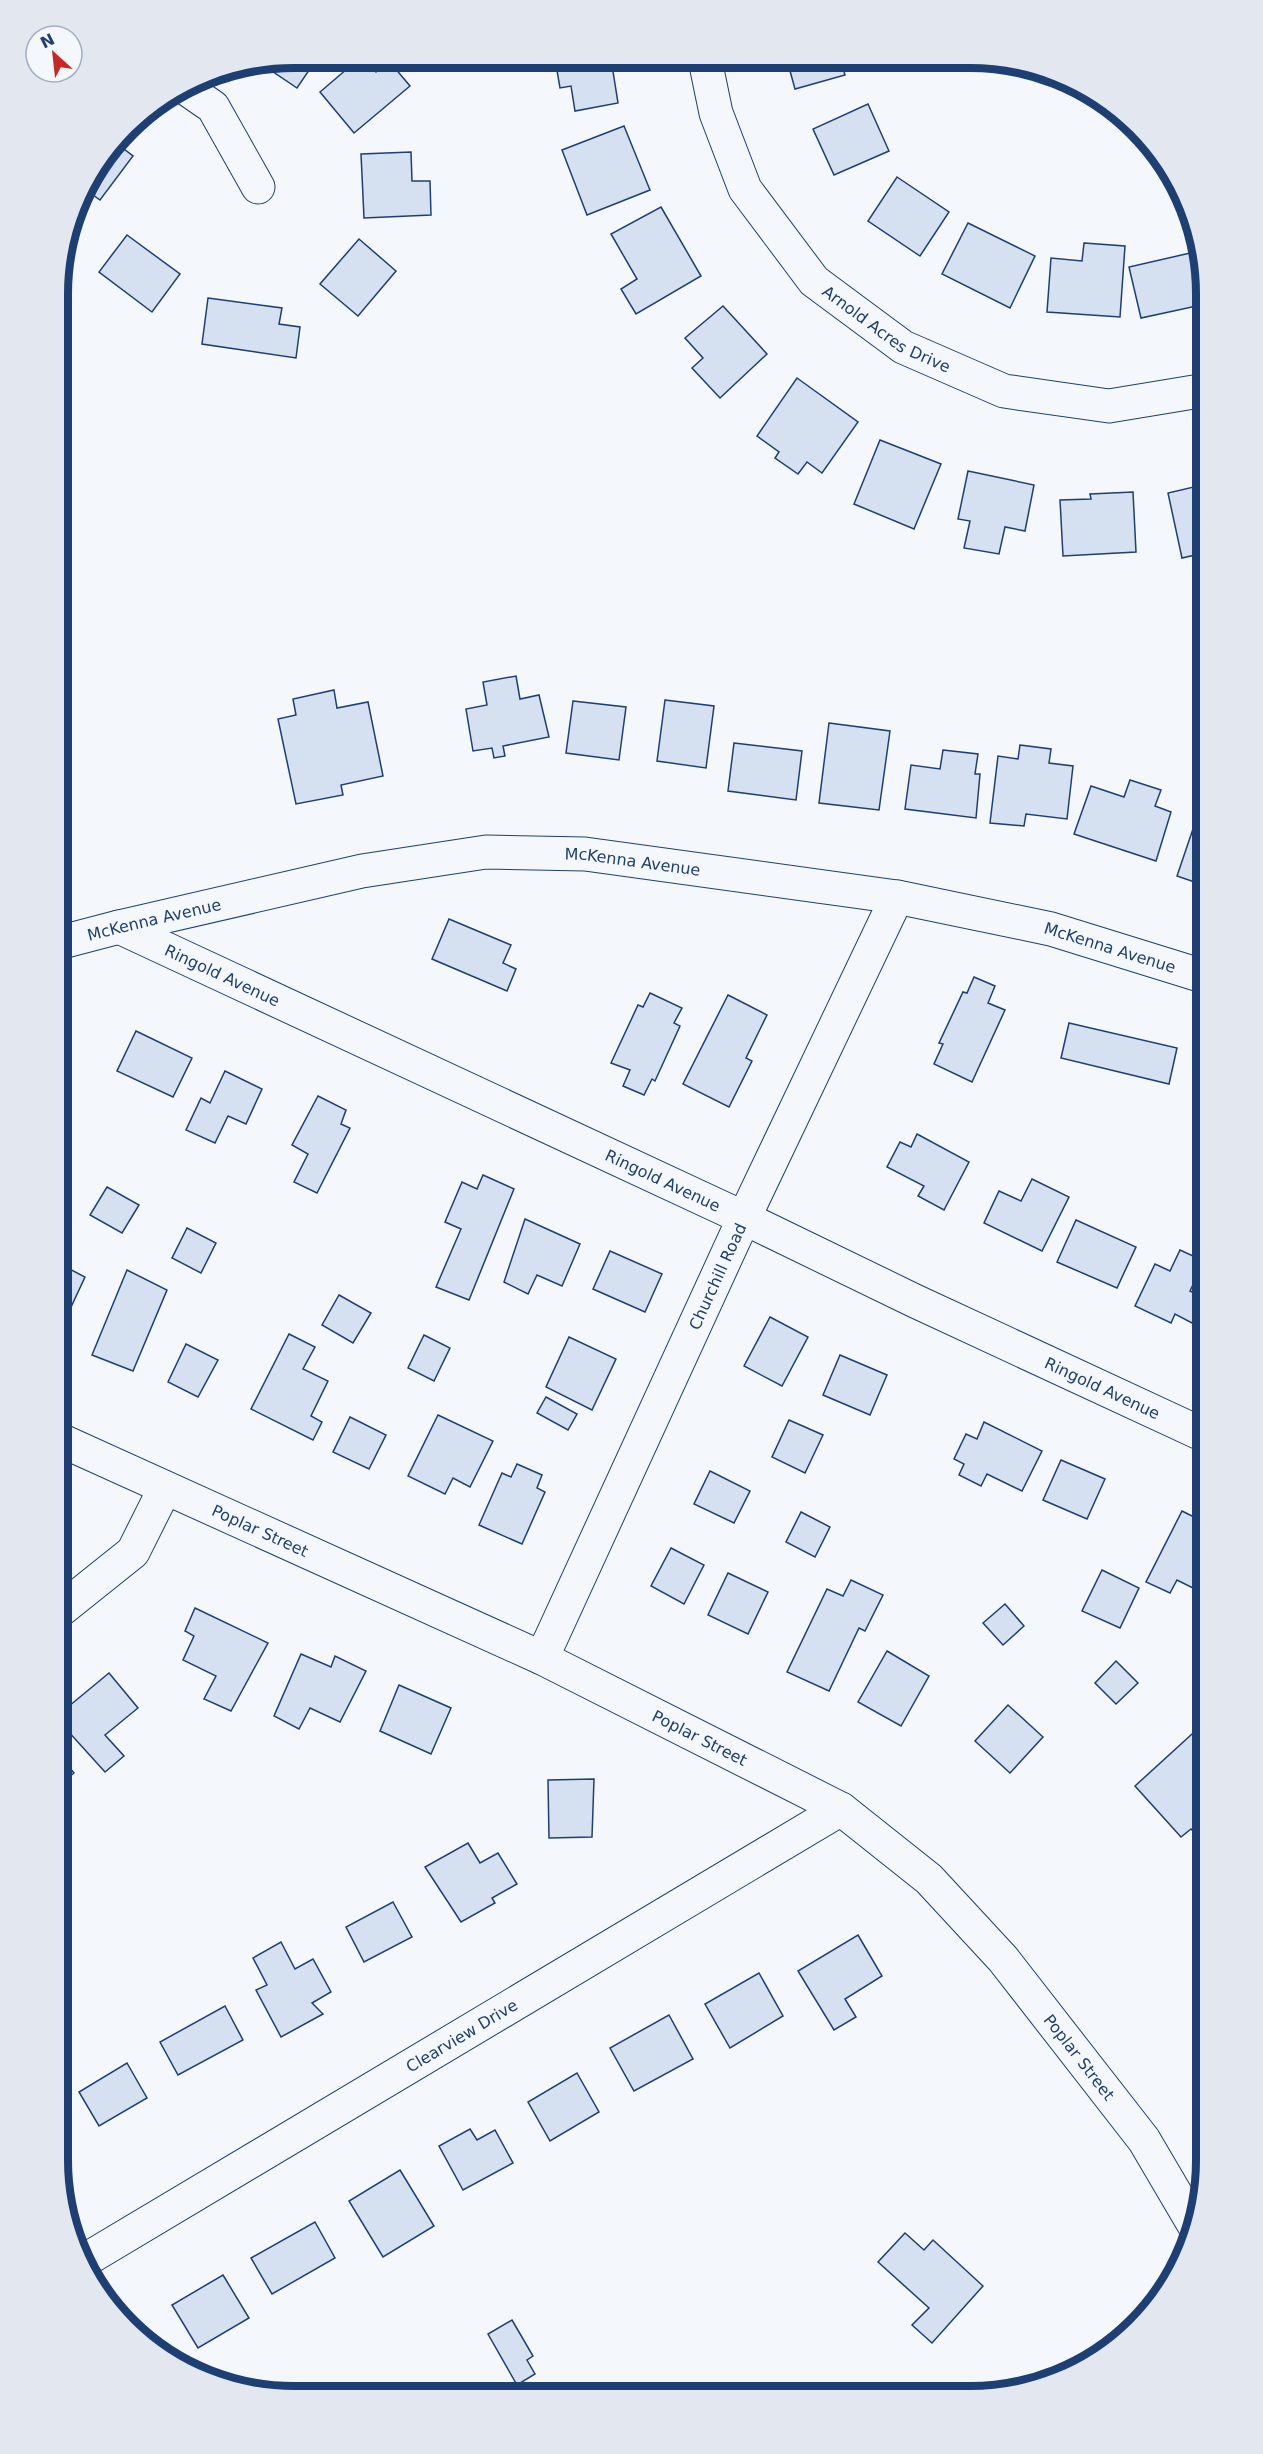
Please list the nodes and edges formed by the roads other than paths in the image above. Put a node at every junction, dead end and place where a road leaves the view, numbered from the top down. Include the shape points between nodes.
1 (707, 68) edge
2 (191, 92) edge
3 (258, 187) dead end
4 (1196, 392) edge
5 (897, 897) junction
6 (119, 927) junction
7 (68, 940) edge
8 (1196, 974) edge
9 (744, 1218) junction
10 (1196, 1431) edge
11 (68, 1444) edge
12 (165, 1488) junction
13 (68, 1604) edge
14 (542, 1658) junction
15 (841, 1809) junction
16 (1189, 2216) edge
17 (90, 2258) edge

1 - 4 street, Arnold Acres Drive via 716,113 745,189 814,281 903,347 1004,391 1109,406
2 - 3 street via 213,107
5 - 6 street, McKenna Avenue via 585,854 486,852 362,871
5 - 8 street, McKenna Avenue via 1051,929
5 - 9 street, Churchill Road
6 - 7 street, McKenna Avenue
6 - 9 street, Ringold Avenue
9 - 10 street, Ringold Avenue
9 - 14 street, Churchill Road
11 - 12 street, Poplar Street
12 - 13 street via 133,1552
12 - 14 street, Poplar Street
14 - 15 street, Poplar Street
15 - 16 street, Poplar Street via 929,1879 1003,1959 1144,2140
15 - 17 street, Clearview Drive

